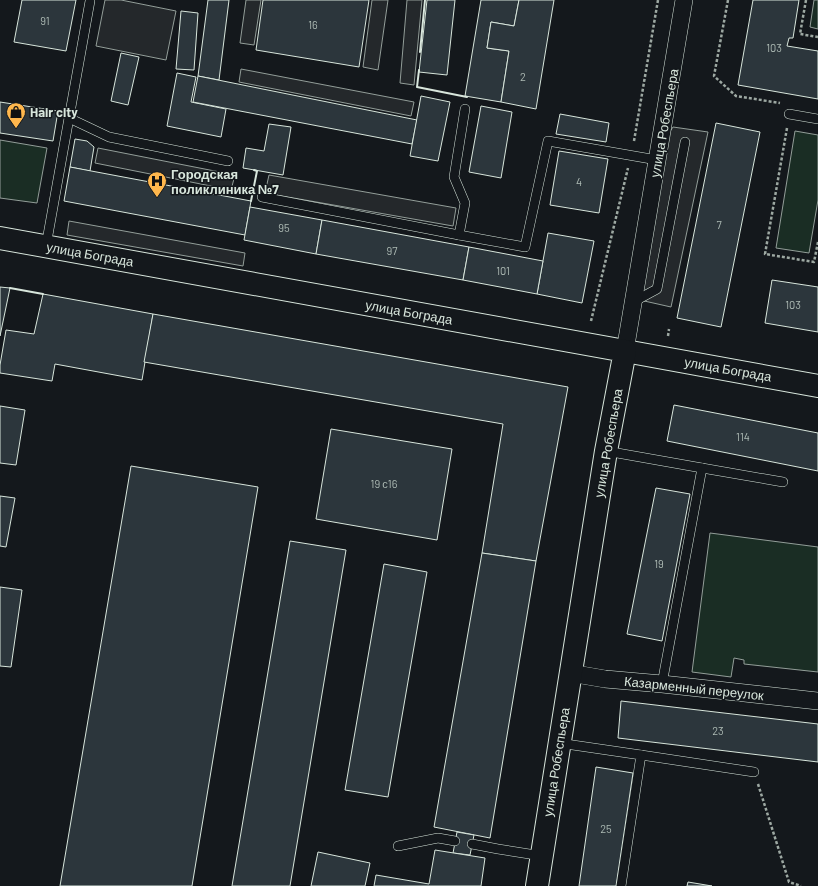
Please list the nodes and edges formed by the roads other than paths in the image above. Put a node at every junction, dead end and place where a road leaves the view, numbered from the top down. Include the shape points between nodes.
1 (684, 0) edge
2 (90, 1) dead end
3 (466, 109) dead end
4 (789, 114) road end
5 (69, 118) junction
6 (818, 119) edge
7 (685, 142) dead end
8 (658, 160) junction
9 (228, 161) dead end
10 (262, 197) dead end
11 (459, 235) junction
12 (0, 238) edge
13 (46, 246) junction
14 (634, 302) junction
15 (625, 351) junction
16 (818, 386) edge
17 (606, 451) junction
18 (702, 468) junction
19 (783, 482) dead end
20 (570, 673) junction
21 (662, 684) junction
22 (818, 701) edge
23 (560, 743) junction
24 (641, 755) junction
25 (754, 772) road end
26 (455, 841) dead end
27 (472, 844) dead end
28 (398, 846) dead end
29 (542, 856) junction
30 (537, 886) edge
31 (621, 886) edge

1 - 8 street, улица Робеспьера
2 - 5 lane
3 - 11 lane via 454,177 465,203
4 - 6 lane
5 - 9 lane via 109,137
5 - 13 lane
7 - 14 lane via 656,289
8 - 11 lane via 548,141 525,248
8 - 14 street, улица Робеспьера
10 - 11 lane
12 - 13 main road, улица Бограда
13 - 15 main road, улица Бограда
14 - 15 street, улица Робеспьера
15 - 16 main road, улица Бограда
15 - 17 main road, улица Робеспьера
17 - 18 lane
17 - 20 main road, улица Робеспьера
18 - 19 lane
18 - 21 lane
20 - 21 street, Казарменный переулок
20 - 23 main road, улица Робеспьера
21 - 22 street, Казарменный переулок
23 - 24 lane
23 - 29 main road, улица Робеспьера
24 - 25 lane
24 - 31 lane
26 - 28 lane via 438,838
27 - 29 lane
29 - 30 main road, улица Робеспьера

